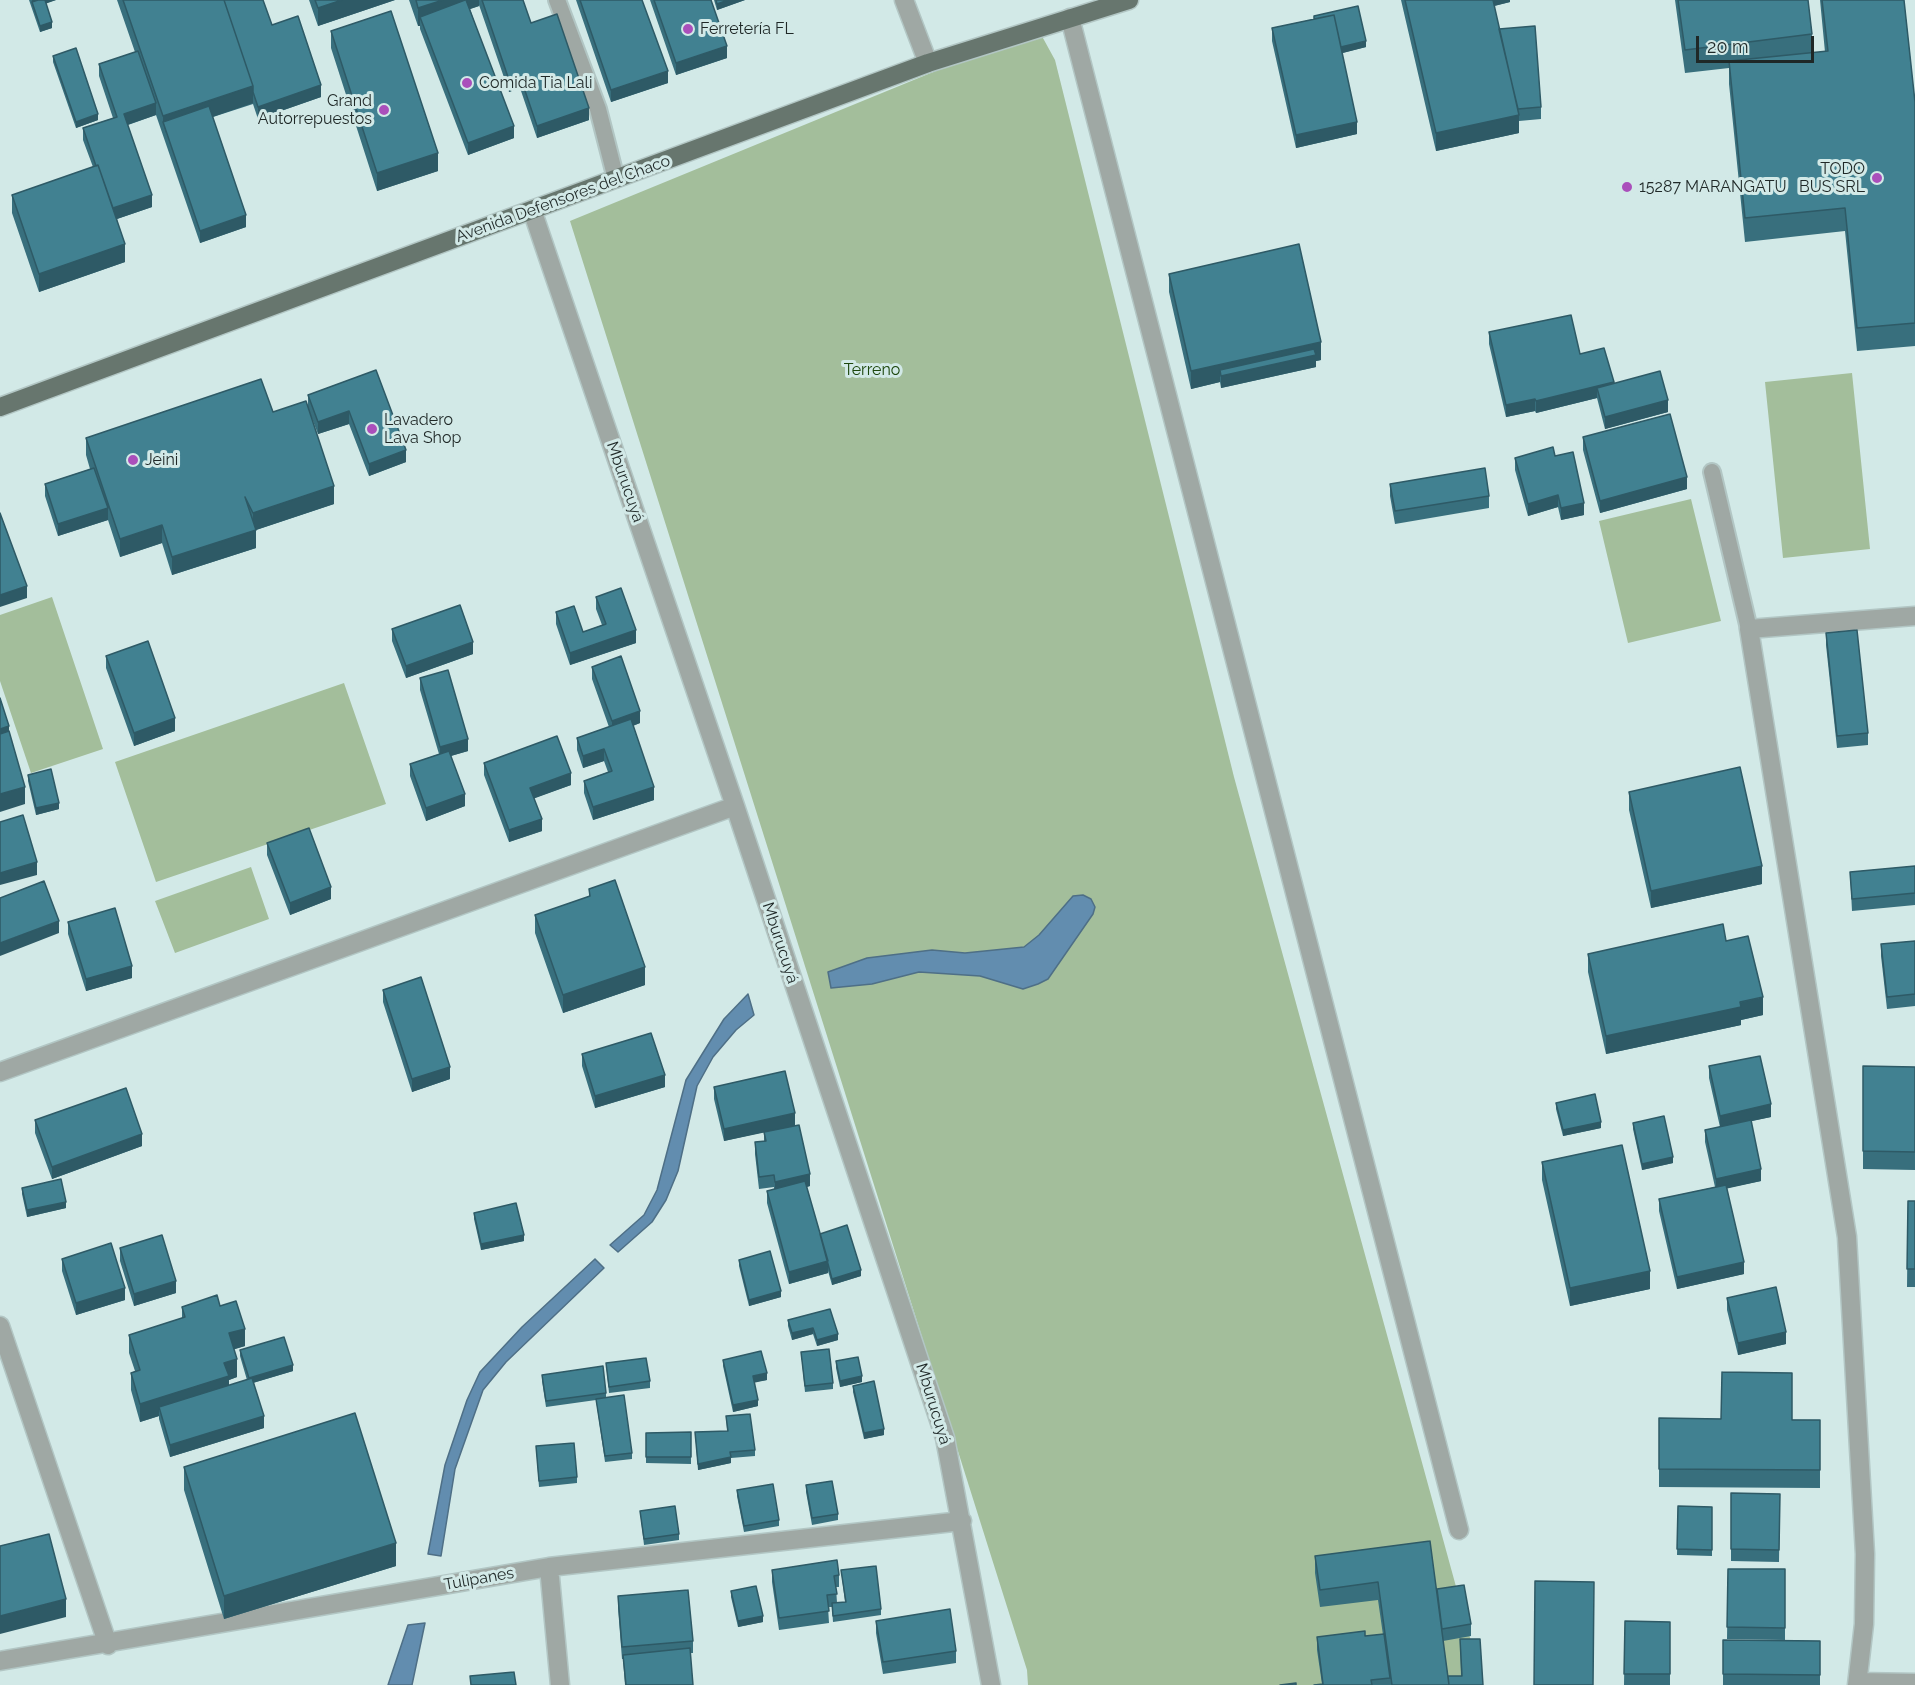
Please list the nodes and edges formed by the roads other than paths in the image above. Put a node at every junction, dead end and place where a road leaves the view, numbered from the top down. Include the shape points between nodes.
1 (557, 0) edge
2 (904, 0) edge
3 (1129, 0) edge
4 (1070, 18) junction
5 (928, 63) junction
6 (616, 179) junction
7 (532, 210) junction
8 (0, 407) edge
9 (1712, 472) dead end
10 (1915, 616) edge
11 (1749, 629) junction
12 (735, 806) junction
13 (0, 1072) edge
14 (0, 1326) edge
15 (962, 1521) junction
16 (1459, 1530) dead end
17 (549, 1567) junction
18 (108, 1645) junction
19 (0, 1662) edge
20 (1915, 1683) edge
21 (1857, 1684) edge
22 (560, 1685) edge
23 (991, 1685) edge

1 - 6 lane via 598,109
2 - 5 street
3 - 4 main road, Avenida Defensores del Chaco
4 - 5 main road, Avenida Defensores del Chaco
4 - 16 street
5 - 6 main road, Avenida Defensores del Chaco
6 - 7 main road, Avenida Defensores del Chaco
7 - 8 main road, Avenida Defensores del Chaco
7 - 12 street, Mburucuyá
9 - 11 lane
10 - 11 street
11 - 21 street via 1847,1238 1865,1554 1864,1624
12 - 13 street
12 - 15 street, Mburucuyá via 945,1438
14 - 18 street
15 - 17 street, Tulipanes
15 - 23 street, Mburucuyá
17 - 18 street, Tulipanes
17 - 22 street
18 - 19 street, Tulipanes
20 - 21 street

